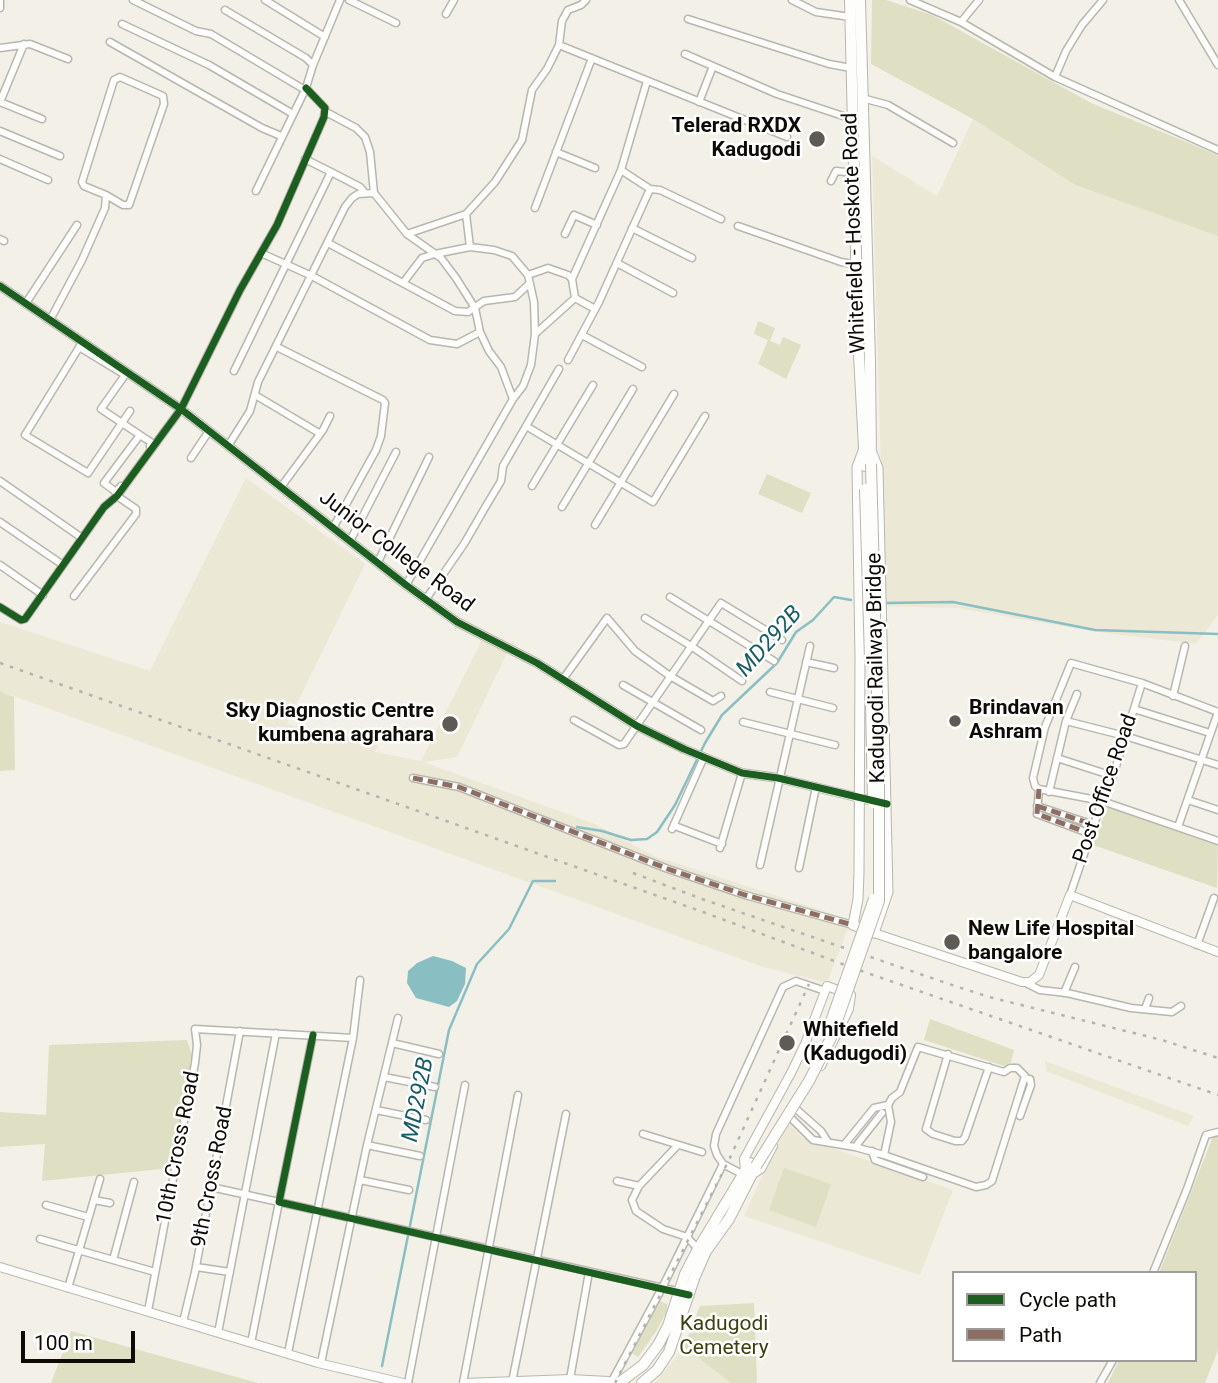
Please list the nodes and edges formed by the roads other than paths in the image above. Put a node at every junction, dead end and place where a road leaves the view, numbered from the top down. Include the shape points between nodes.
1 (0, 0) edge
2 (133, 0) edge
3 (265, 0) edge
4 (340, 0) edge
5 (349, 0) edge
6 (454, 0) edge
7 (586, 0) edge
8 (792, 0) edge
9 (850, 0) edge
10 (860, 0) edge
11 (910, 0) edge
12 (979, 0) edge
13 (1103, 0) edge
14 (1179, 0) edge
15 (0, 8) edge
16 (225, 10) dead end
17 (446, 14) dead end
18 (850, 17) junction
19 (688, 19) dead end
20 (961, 22) junction
21 (396, 23) dead end
22 (122, 24) dead end
23 (325, 37) junction
24 (110, 42) dead end
25 (24, 44) junction
26 (559, 45) junction
27 (0, 48) edge
28 (685, 54) dead end
29 (592, 58) junction
30 (68, 59) dead end
31 (313, 65) junction
32 (1218, 65) edge
33 (713, 66) junction
34 (851, 68) junction
35 (1055, 77) junction
36 (647, 80) junction
37 (305, 89) junction
38 (862, 98) junction
39 (0, 101) edge
40 (699, 103) junction
41 (326, 112) junction
42 (293, 114) junction
43 (852, 119) junction
44 (42, 120) dead end
45 (0, 131) edge
46 (281, 136) junction
47 (787, 137) dead end
48 (953, 143) dead end
49 (1218, 150) edge
50 (556, 152) junction
51 (60, 156) dead end
52 (0, 159) edge
53 (305, 159) junction
54 (595, 168) dead end
55 (621, 170) junction
56 (331, 172) junction
57 (854, 173) junction
58 (48, 180) dead end
59 (831, 181) dead end
60 (650, 189) junction
61 (256, 191) dead end
62 (365, 193) junction
63 (374, 193) junction
64 (106, 195) junction
65 (535, 208) dead end
66 (466, 214) junction
67 (722, 219) dead end
68 (77, 225) dead end
69 (597, 225) junction
70 (738, 226) dead end
71 (632, 228) junction
72 (407, 234) junction
73 (565, 234) dead end
74 (328, 243) junction
75 (470, 247) junction
76 (261, 253) junction
77 (435, 254) junction
78 (692, 258) dead end
79 (617, 263) junction
80 (286, 265) junction
81 (856, 265) junction
82 (867, 265) junction
83 (528, 275) junction
84 (312, 276) junction
85 (572, 279) junction
86 (403, 283) junction
87 (529, 284) junction
88 (3, 288) edge
89 (673, 293) dead end
90 (0, 299) edge
91 (575, 299) junction
92 (26, 303) junction
93 (595, 309) junction
94 (472, 310) junction
95 (50, 320) junction
96 (480, 332) junction
97 (536, 334) junction
98 (582, 335) junction
99 (81, 344) junction
100 (276, 347) junction
101 (98, 356) junction
102 (568, 360) dead end
103 (642, 367) dead end
104 (559, 369) dead end
105 (234, 371) dead end
106 (593, 385) dead end
107 (633, 389) dead end
108 (674, 394) dead end
109 (255, 395) junction
110 (513, 399) junction
111 (181, 409) junction
112 (130, 411) dead end
113 (330, 416) dead end
114 (705, 416) dead end
115 (122, 423) junction
116 (526, 426) junction
117 (209, 431) junction
118 (318, 433) junction
119 (140, 435) junction
120 (557, 444) junction
121 (228, 446) junction
122 (396, 452) dead end
123 (867, 452) junction
124 (429, 457) dead end
125 (191, 458) dead end
126 (589, 463) junction
127 (0, 481) edge
128 (621, 482) junction
129 (533, 486) dead end
130 (281, 487) junction
131 (117, 496) junction
132 (562, 507) dead end
133 (0, 522) edge
134 (596, 525) dead end
135 (333, 528) junction
136 (82, 538) junction
137 (350, 541) junction
138 (378, 562) junction
139 (0, 565) edge
140 (63, 565) junction
141 (406, 585) junction
142 (43, 595) junction
143 (74, 596) dead end
144 (670, 597) dead end
145 (426, 599) junction
146 (0, 607) edge
147 (645, 618) dead end
148 (709, 620) junction
149 (782, 640) dead end
150 (691, 646) junction
151 (810, 646) dead end
152 (1185, 646) dead end
153 (774, 661) dead end
154 (806, 662) junction
155 (834, 668) dead end
156 (670, 676) junction
157 (563, 679) junction
158 (742, 681) dead end
159 (1142, 683) junction
160 (623, 685) dead end
161 (770, 692) dead end
162 (1077, 694) dead end
163 (722, 696) dead end
164 (1173, 696) junction
165 (797, 699) junction
166 (652, 702) junction
167 (833, 708) dead end
168 (1134, 709) junction
169 (1218, 712) edge
170 (574, 720) dead end
171 (1066, 721) junction
172 (743, 722) dead end
173 (637, 726) junction
174 (701, 730) dead end
175 (1210, 733) junction
176 (788, 735) junction
177 (1125, 736) junction
178 (835, 745) dead end
179 (704, 757) junction
180 (1057, 758) junction
181 (1202, 759) junction
182 (1218, 765) edge
183 (742, 773) junction
184 (1113, 776) junction
185 (413, 778) dead end
186 (778, 778) junction
187 (816, 788) junction
188 (1039, 789) junction
189 (1049, 792) junction
190 (859, 797) junction
191 (1188, 800) junction
192 (1102, 801) junction
193 (887, 804) junction
194 (1037, 806) junction
195 (1218, 810) edge
196 (1094, 825) junction
197 (1178, 827) junction
198 (1091, 834) junction
199 (1218, 841) edge
200 (760, 864) dead end
201 (799, 868) dead end
202 (1070, 895) junction
203 (1214, 898) dead end
204 (853, 925) junction
205 (874, 933) junction
206 (1197, 944) junction
207 (1218, 952) edge
208 (1075, 967) dead end
209 (360, 980) dead end
210 (1026, 983) junction
211 (825, 991) junction
212 (1064, 993) junction
213 (1149, 998) dead end
214 (1181, 1006) dead end
215 (1145, 1009) junction
216 (398, 1018) dead end
217 (240, 1031) junction
218 (276, 1033) junction
219 (313, 1035) junction
220 (353, 1038) junction
221 (392, 1043) junction
222 (439, 1054) dead end
223 (948, 1054) junction
224 (989, 1067) junction
225 (384, 1077) junction
226 (1025, 1079) junction
227 (465, 1085) dead end
228 (435, 1087) dead end
229 (518, 1095) dead end
230 (888, 1105) junction
231 (795, 1108) junction
232 (376, 1110) junction
233 (882, 1113) dead end
234 (566, 1114) dead end
235 (790, 1116) junction
236 (1020, 1116) dead end
237 (426, 1120) dead end
238 (1218, 1132) edge
239 (643, 1134) dead end
240 (828, 1142) junction
241 (678, 1144) junction
242 (844, 1144) junction
243 (367, 1145) junction
244 (855, 1147) junction
245 (702, 1152) dead end
246 (872, 1152) junction
247 (884, 1155) junction
248 (421, 1156) dead end
249 (723, 1164) junction
250 (749, 1170) junction
251 (923, 1177) dead end
252 (100, 1179) dead end
253 (360, 1180) junction
254 (134, 1181) dead end
255 (617, 1181) dead end
256 (639, 1186) junction
257 (211, 1187) junction
258 (410, 1190) dead end
259 (245, 1195) junction
260 (94, 1200) junction
261 (279, 1202) junction
262 (110, 1203) dead end
263 (46, 1205) dead end
264 (317, 1209) junction
265 (89, 1217) junction
266 (352, 1218) junction
267 (435, 1237) junction
268 (687, 1237) junction
269 (40, 1239) dead end
270 (488, 1249) junction
271 (698, 1249) junction
272 (79, 1250) junction
273 (113, 1259) junction
274 (536, 1260) junction
275 (0, 1267) edge
276 (196, 1267) junction
277 (1154, 1271) edge
278 (155, 1272) junction
279 (230, 1272) junction
280 (589, 1272) junction
281 (68, 1287) junction
282 (662, 1288) junction
283 (684, 1293) junction
284 (148, 1311) junction
285 (183, 1322) junction
286 (219, 1333) junction
287 (251, 1343) junction
288 (288, 1353) junction
289 (1112, 1362) edge
290 (321, 1363) junction
291 (570, 1379) junction
292 (512, 1382) edge
293 (616, 1382) edge
294 (406, 1383) edge
295 (463, 1383) edge
296 (642, 1383) edge
297 (1100, 1383) edge

1 - 15 street
2 - 37 street via 196,32 211,34
3 - 23 street
4 - 23 street
5 - 21 street
6 - 17 street
7 - 26 street via 568,10 562,20
8 - 18 street via 816,12
9 - 18 main road, Whitefield - Hoskote Road
10 - 38 main road
11 - 20 street
12 - 20 street
13 - 35 street via 1082,25
14 - 32 street
16 - 31 street
18 - 34 main road, Whitefield - Hoskote Road
19 - 34 street
20 - 35 street
22 - 42 street via 209,65
23 - 31 street
24 - 46 street
25 - 27 street
25 - 30 street
25 - 39 street
26 - 29 street
26 - 66 street via 532,90 522,140 495,182
28 - 33 street
29 - 36 street
29 - 50 street
31 - 37 street
33 - 40 street
33 - 43 street
34 - 43 main road, Whitefield - Hoskote Road
35 - 49 street
36 - 40 street
36 - 55 street
37 - 41 street
37 - 42 street
38 - 48 street via 888,105
38 - 82 main road
39 - 44 street
40 - 47 street
41 - 53 street
41 - 63 street via 365,136
42 - 46 street
43 - 57 main road, Whitefield - Hoskote Road
45 - 51 street
46 - 61 street
50 - 54 street
50 - 65 street
52 - 58 street
53 - 56 street
53 - 76 street
55 - 60 street
55 - 69 street
56 - 62 street
56 - 80 street
57 - 59 street via 836,171
57 - 81 main road, Whitefield - Hoskote Road
60 - 67 street
60 - 71 street
62 - 63 street
62 - 74 street via 345,207
63 - 72 street
64 - 64 street via 82,182 114,80 120,77 163,96 164,104 129,205
64 - 95 street via 105,208
66 - 72 street
66 - 75 street
68 - 92 street
69 - 73 street via 573,215
69 - 85 street
70 - 81 street
71 - 78 street
71 - 79 street
72 - 77 street
74 - 84 street
74 - 86 street
75 - 77 street
75 - 83 street via 512,256
76 - 80 street
76 - 111 street
77 - 86 street via 422,258
77 - 94 street via 456,278
79 - 89 street
79 - 93 street
80 - 84 street
80 - 105 street
81 - 82 street
81 - 123 main road, Whitefield - Hoskote Road
82 - 123 main road
83 - 85 street via 548,268
83 - 87 street
84 - 96 street via 430,340 457,344
84 - 100 street
85 - 91 street
86 - 94 street via 454,311
87 - 94 street via 515,296 490,299
87 - 97 street
88 - 90 street
88 - 92 street, Junior College Road
91 - 93 street
91 - 97 street
92 - 95 street, Junior College Road
93 - 98 street
94 - 96 street
95 - 99 street, Junior College Road
96 - 110 street via 501,366
97 - 110 street via 527,377
98 - 102 street
98 - 103 street
99 - 101 street, Junior College Road
99 - 115 street via 25,435 88,473
100 - 109 street
100 - 135 street via 385,403 376,450
101 - 111 street, Junior College Road
101 - 115 street via 125,375 101,409
104 - 116 street
106 - 120 street
107 - 126 street
108 - 128 street
109 - 118 street
109 - 121 street
110 - 141 street
111 - 117 street, Junior College Road
111 - 131 street
112 - 115 street
113 - 118 street
114 - 128 street via 653,502
115 - 119 street
116 - 120 street
116 - 145 street via 503,466 501,481
117 - 121 street, Junior College Road
117 - 125 street
118 - 130 street
119 - 119 street via 152,443 116,492 104,483
120 - 126 street
120 - 129 street
121 - 130 street, Junior College Road
122 - 137 street
123 - 190 main road via 857,467
123 - 193 main road via 878,468
123 - 250 main road, Kadugodi Railway Bridge, bridge via 879,752 879,901 842,1013 822,1056
124 - 138 street
126 - 128 street
126 - 132 street
127 - 136 street
128 - 134 street
130 - 135 street, Junior College Road
131 - 136 street
131 - 143 street via 136,509 136,514
133 - 140 street
135 - 137 street, Junior College Road
136 - 140 street
137 - 138 street, Junior College Road
138 - 141 street, Junior College Road
139 - 142 street
140 - 142 street
141 - 145 street, Junior College Road
142 - 146 street via 23,620
144 - 148 street
145 - 157 street, Junior College Road via 457,622
147 - 150 street
148 - 149 street via 721,603
148 - 150 street
148 - 153 street
150 - 156 street
150 - 158 street
151 - 154 street
152 - 164 street
154 - 155 street
154 - 165 street
156 - 157 street via 635,651 607,618
156 - 163 street via 713,701
156 - 166 street
157 - 173 street, Junior College Road
159 - 164 street
159 - 168 street, Post Office Road
159 - 188 street via 1071,663 1045,727 1034,771
160 - 166 street
161 - 165 street
162 - 171 street
164 - 169 street
165 - 167 street
165 - 176 street
166 - 173 street
166 - 174 street
168 - 175 street
168 - 177 street, Post Office Road
169 - 175 street
170 - 173 street via 620,745
171 - 177 street
171 - 180 street
172 - 176 street
173 - 179 street, Junior College Road
175 - 181 street
176 - 178 street
176 - 186 street
177 - 181 street
177 - 184 street, Post Office Road
179 - 183 street, Junior College Road
179 - 183 street via 674,828 721,846
180 - 184 street
180 - 189 street
181 - 182 street
181 - 191 street
183 - 186 street, Junior College Road
184 - 192 street, Post Office Road
185 - 204 street via 459,788 694,878
186 - 187 street, Junior College Road
186 - 200 street
187 - 190 street, Junior College Road
187 - 201 street
188 - 189 street
188 - 194 street
189 - 192 street
190 - 193 street, Junior College Road
190 - 204 main road via 859,886
191 - 195 street
191 - 197 street
192 - 196 street, Post Office Road
192 - 197 street
193 - 205 main road via 888,892
194 - 196 street
194 - 198 street via 1037,814
196 - 198 street, Post Office Road
197 - 199 street
198 - 202 street, Post Office Road
202 - 206 street
202 - 210 street via 1039,975
203 - 206 street
204 - 205 main road
205 - 210 street
206 - 207 street
208 - 212 street
209 - 220 street
210 - 212 street
211 - 231 street via 827,986 851,995 849,1009 829,1054
211 - 249 street via 796,981 783,987 716,1134 715,1150
211 - 250 street via 791,1073 744,1159
212 - 215 street
213 - 215 street
214 - 215 street via 1172,1012
216 - 221 street
217 - 218 street
217 - 257 street, 9th Cross Road
217 - 278 street, 10th Cross Road via 195,1029 195,1063
218 - 219 street
218 - 259 street
219 - 220 street
219 - 261 street
220 - 264 street
221 - 222 street
221 - 225 street
223 - 224 street
223 - 224 street via 926,1129 955,1142 965,1137
223 - 230 street via 918,1047 900,1092
224 - 226 street via 1004,1072 1017,1068
225 - 228 street
225 - 232 street
226 - 236 street via 1030,1079 1031,1085
226 - 247 street via 992,1181 986,1185 976,1186
227 - 267 street
229 - 270 street
230 - 242 street via 874,1108
230 - 247 street via 891,1122
231 - 235 street
231 - 240 street
232 - 237 street
232 - 243 street
233 - 244 street
234 - 274 street
235 - 240 street via 813,1140
235 - 250 street via 761,1169
238 - 277 street via 1206,1135
239 - 241 street
240 - 242 street
241 - 245 street
241 - 256 street
242 - 244 street
243 - 248 street
243 - 253 street
244 - 246 street
246 - 247 street
246 - 251 street via 875,1160
249 - 250 street
249 - 268 street
250 - 271 main road
250 - 283 main road via 729,1219
252 - 260 street
253 - 258 street
253 - 266 street
254 - 273 street
255 - 256 street
256 - 268 street via 632,1200 636,1211 663,1229
257 - 259 street
257 - 276 street, 9th Cross Road
259 - 261 street
259 - 279 street
260 - 262 street
260 - 265 street
261 - 264 street
261 - 287 street
263 - 265 street
264 - 266 street
264 - 288 street
265 - 272 street
266 - 267 street
266 - 290 street
267 - 270 street
267 - 294 street
268 - 271 street
268 - 282 street
269 - 272 street
270 - 274 street
270 - 295 street
271 - 283 main road
272 - 273 street
272 - 281 street
273 - 278 street
274 - 280 street
274 - 292 street
275 - 281 street
276 - 279 street
276 - 285 street, 9th Cross Road
278 - 284 street, 10th Cross Road
279 - 286 street
280 - 282 street
280 - 291 street
281 - 284 street
282 - 283 street
282 - 293 street
283 - 293 main road via 651,1356 634,1373
283 - 296 main road via 669,1352
284 - 285 street
285 - 286 street
286 - 287 street
287 - 288 street
288 - 290 street
289 - 297 street
290 - 294 street
291 - 292 street
291 - 293 street
292 - 295 street

